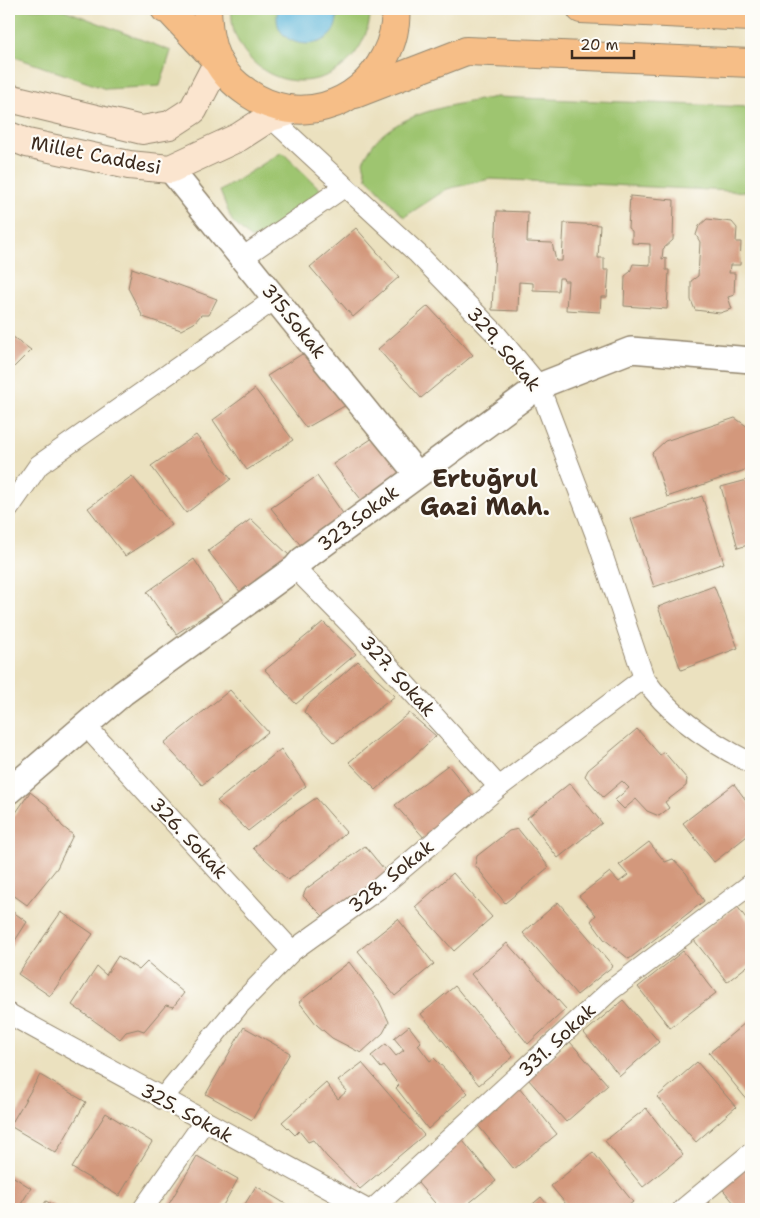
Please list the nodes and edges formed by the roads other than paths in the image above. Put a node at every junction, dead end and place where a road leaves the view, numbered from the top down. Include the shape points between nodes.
1 (165, 9) edge
2 (207, 9) edge
3 (395, 9) edge
4 (581, 9) edge
5 (751, 17) edge
6 (218, 62) junction
7 (751, 63) edge
8 (355, 94) junction
9 (9, 98) edge
10 (280, 114) junction
11 (9, 136) edge
12 (170, 169) junction
13 (344, 187) junction
14 (242, 258) junction
15 (276, 299) junction
16 (750, 363) edge
17 (539, 386) junction
18 (417, 474) junction
19 (9, 508) edge
20 (295, 568) junction
21 (644, 678) junction
22 (85, 725) junction
23 (751, 763) edge
24 (499, 786) junction
25 (9, 791) edge
26 (751, 884) edge
27 (292, 952) junction
28 (9, 1014) edge
29 (162, 1099) junction
30 (204, 1122) junction
31 (751, 1153) edge
32 (143, 1209) edge
33 (366, 1209) edge
34 (373, 1209) edge
35 (683, 1209) edge

1 - 6 highway
2 - 6 highway via 208,36
3 - 8 highway via 392,44 377,72
4 - 5 highway
6 - 9 main road, Millet Caddesi via 193,110 170,125 142,130
6 - 10 highway via 236,85
7 - 8 highway via 466,51
8 - 10 highway via 313,110
10 - 12 main road, Millet Caddesi
10 - 13 street, 329. Sokak
11 - 12 main road, Millet Caddesi via 27,143 129,165
12 - 14 street, 315.Sokak
13 - 14 street
13 - 17 street, 329. Sokak via 418,254 496,334
14 - 15 street, 315.Sokak
15 - 18 street, 315.Sokak
15 - 19 street via 39,465
16 - 17 street, 323.Sokak via 631,350
17 - 18 street, 323.Sokak
17 - 21 street, 329. Sokak via 592,524
18 - 20 street, 323.Sokak
20 - 22 street, 323.Sokak via 123,693
20 - 24 street, 327. Sokak
21 - 23 street, 329. Sokak via 657,697 676,714 728,752
21 - 24 street, 328. Sokak
22 - 25 street, 323.Sokak
22 - 27 street, 326. Sokak
24 - 27 street, 328. Sokak via 377,890
26 - 34 street, 331. Sokak via 610,990
27 - 29 street, 328. Sokak via 240,1004
28 - 29 street, 325. Sokak
29 - 30 street, 325. Sokak
30 - 32 street
30 - 33 street, 325. Sokak
31 - 35 street

